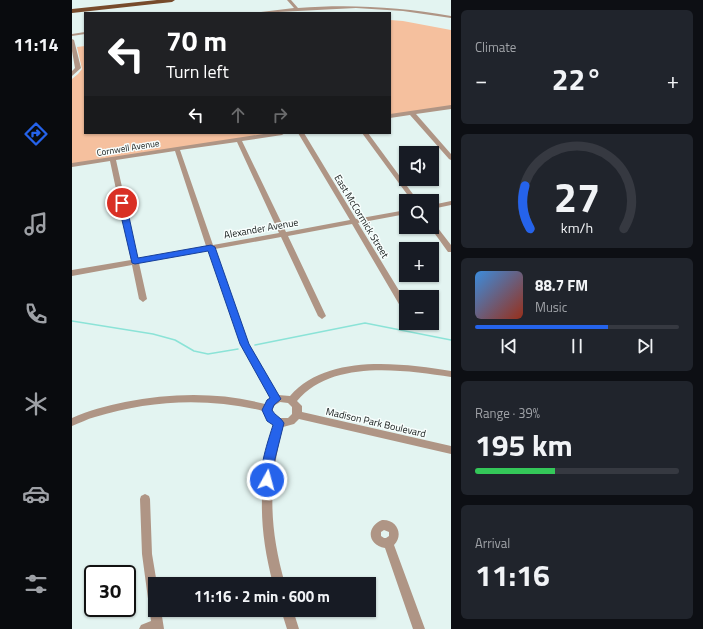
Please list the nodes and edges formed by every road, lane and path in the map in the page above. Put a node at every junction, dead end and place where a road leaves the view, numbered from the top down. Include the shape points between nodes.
1 (172, 0) edge
2 (289, 0) edge
3 (162, 1) edge
4 (297, 9) junction
5 (72, 11) edge
6 (270, 12) edge
7 (451, 17) edge
8 (84, 33) edge
9 (72, 35) edge
10 (72, 40) edge
11 (72, 74) edge
12 (451, 107) edge
13 (412, 113) junction
14 (391, 116) edge
15 (276, 134) edge
16 (302, 134) edge
17 (366, 134) edge
18 (239, 140) junction
19 (176, 149) junction
20 (451, 158) edge
21 (113, 159) junction
22 (72, 165) edge
23 (410, 194) edge
24 (451, 203) edge
25 (439, 206) edge
26 (399, 213) edge
27 (354, 221) junction
28 (284, 234) junction
29 (439, 234) edge
30 (210, 248) junction
31 (451, 250) edge
32 (135, 262) junction
33 (72, 273) edge
34 (399, 297) edge
35 (143, 299) dead end
36 (322, 316) dead end
37 (451, 374) edge
38 (276, 399) junction
39 (292, 401) junction
40 (268, 408) junction
41 (297, 415) junction
42 (72, 422) edge
43 (279, 423) junction
44 (451, 450) edge
45 (145, 499) dead end
46 (388, 543) dead end
47 (150, 577) edge
48 (278, 577) edge
49 (156, 617) edge
50 (289, 617) edge
51 (158, 627) edge
52 (145, 629) edge
53 (293, 629) edge
54 (418, 629) edge

1 - 3 main road
2 - 4 street
3 - 5 main road
4 - 6 street
4 - 7 street via 336,6 381,8
8 - 9 street
10 - 11 street via 78,68
12 - 13 street
13 - 14 street
13 - 20 street
15 - 18 street, Cornwell Avenue
16 - 27 street, East McCormick Street
17 - 23 street
18 - 19 street, Cornwell Avenue
18 - 28 street
19 - 21 street, Cornwell Avenue
19 - 30 street
21 - 22 street, Cornwell Avenue
21 - 32 street
24 - 25 street
26 - 27 street, Alexander Avenue
27 - 28 street, Alexander Avenue
27 - 34 street, East McCormick Street
28 - 30 street, Alexander Avenue
28 - 36 street
29 - 31 street
30 - 32 street, Alexander Avenue
30 - 38 street via 245,344
32 - 33 street, Alexander Avenue
32 - 35 street
37 - 39 street via 393,367 349,370 311,384
38 - 39 street via 285,398
38 - 40 street
39 - 41 street via 296,406
40 - 42 street via 224,399 171,399 99,411
40 - 43 street via 268,414
41 - 43 street via 291,421
41 - 44 street, Madison Park Boulevard
43 - 48 street via 267,471 266,503 270,544
45 - 47 street
46 - 54 street
49 - 51 street
50 - 53 street
51 - 52 street

